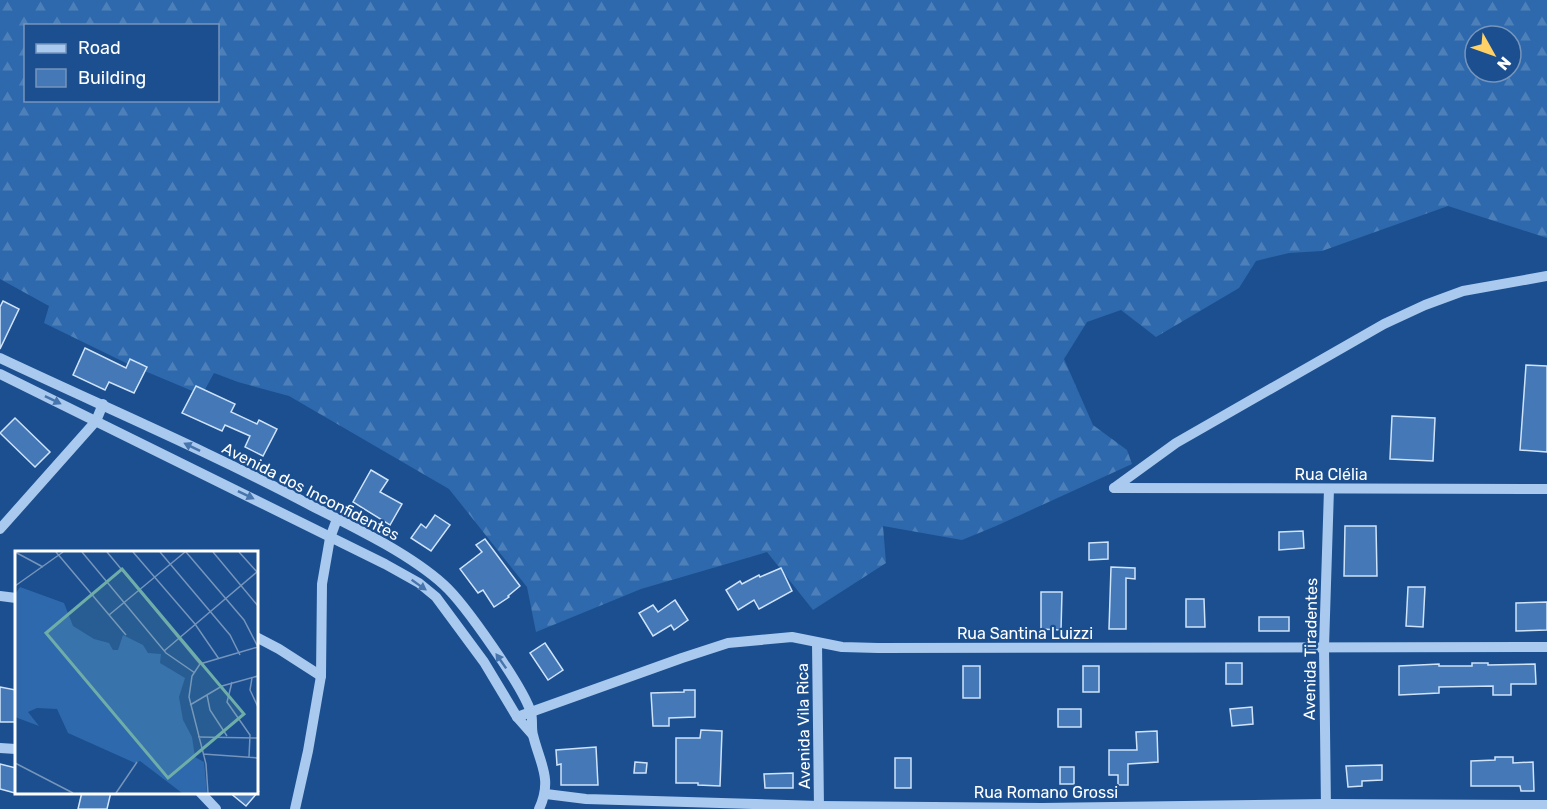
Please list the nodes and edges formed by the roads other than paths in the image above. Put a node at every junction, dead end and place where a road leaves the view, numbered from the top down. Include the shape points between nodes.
1 (1547, 276) edge
2 (0, 358) edge
3 (0, 374) edge
4 (103, 404) junction
5 (96, 421) junction
6 (1329, 489) junction
7 (1547, 489) edge
8 (338, 519) junction
9 (0, 529) edge
10 (330, 538) junction
11 (0, 596) edge
12 (15, 597) edge
13 (258, 638) edge
14 (817, 643) junction
15 (1324, 647) junction
16 (1547, 647) edge
17 (321, 676) junction
18 (531, 712) junction
19 (518, 717) junction
20 (532, 734) junction
21 (0, 748) edge
22 (15, 749) edge
23 (202, 794) edge
24 (546, 794) junction
25 (1547, 805) edge
26 (1326, 807) edge
27 (819, 808) edge
28 (216, 809) edge
29 (295, 809) edge
30 (539, 809) edge

1 - 6 street, Rua Clélia via 1463,291 1384,324 1176,443 1114,489
2 - 4 street, Avenida dos Inconfidentes
3 -> 5 street, Avenida dos Inconfidentes
4 - 5 street
8 -> 4 street, Avenida dos Inconfidentes
5 - 9 street
5 -> 10 street, Avenida dos Inconfidentes
6 - 7 street, Rua Clélia
6 - 15 street, Avenida Tiradentes
8 - 10 street
18 -> 8 street, Avenida dos Inconfidentes via 516,682 446,586 399,553
10 - 17 street via 322,585
10 -> 19 street, Avenida dos Inconfidentes via 419,583 436,597
11 - 12 street
13 - 17 street
14 - 15 street, Rua Santina Luizzi via 878,648
14 - 18 street, Rua Santina Luizzi via 792,637 728,643
14 - 27 street, Avenida Vila Rica
15 - 16 street, Rua Santina Luizzi
15 - 26 street, Avenida Tiradentes
17 - 29 street
18 - 19 street, Rua Santina Luizzi
18 - 20 street, Avenida dos Inconfidentes
19 - 20 street, Avenida dos Inconfidentes
20 - 24 street, Avenida dos Inconfidentes via 543,765
21 - 22 street
23 - 28 street
24 - 27 street, Rua Romano Grossi
24 - 30 street
25 - 26 street, Rua Romano Grossi
26 - 27 street, Rua Romano Grossi

